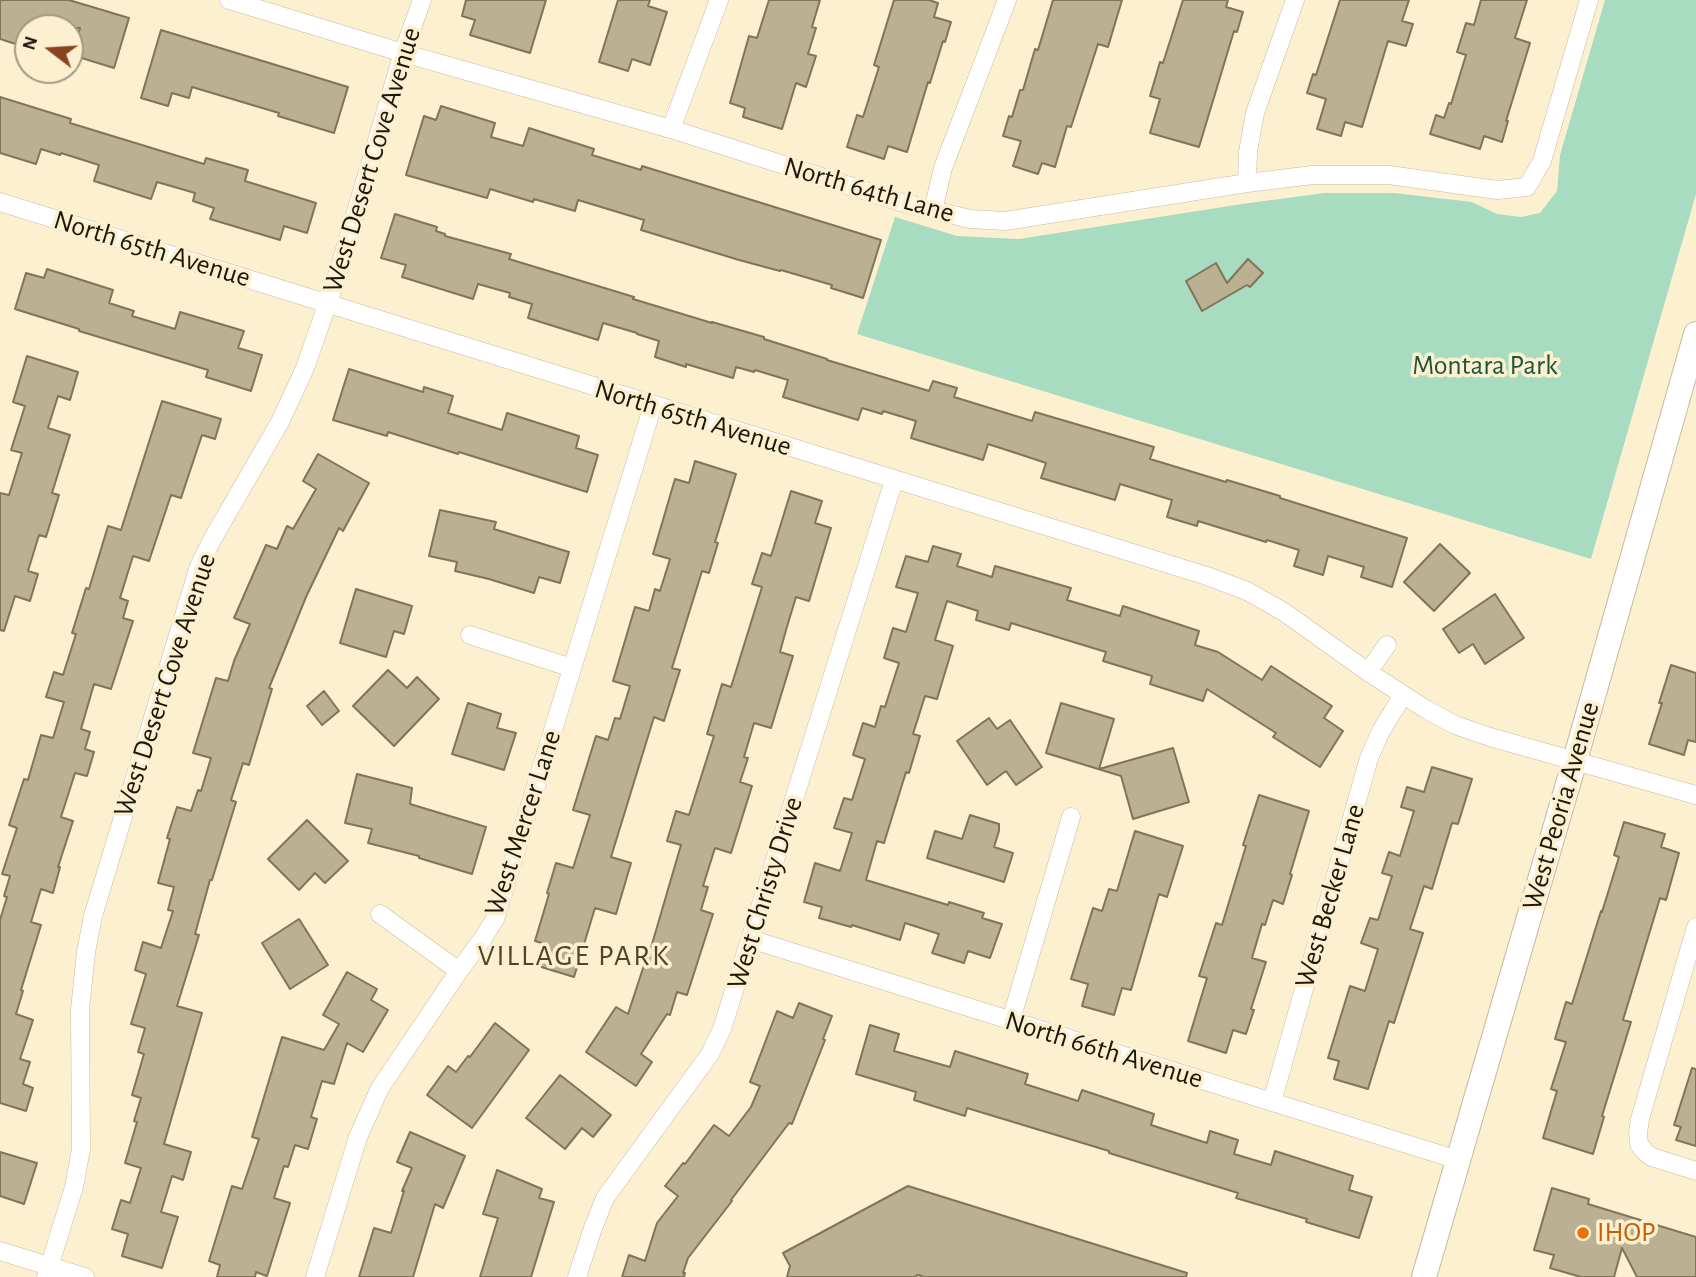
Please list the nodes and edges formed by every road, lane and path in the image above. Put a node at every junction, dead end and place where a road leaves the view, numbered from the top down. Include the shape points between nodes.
1 (229, 0) edge
2 (422, 0) edge
3 (719, 0) edge
4 (1007, 0) edge
5 (1295, 0) edge
6 (1589, 0) edge
7 (403, 53) junction
8 (671, 129) junction
9 (1247, 183) junction
10 (0, 202) edge
11 (933, 210) junction
12 (328, 303) junction
13 (1696, 334) edge
14 (653, 405) junction
15 (894, 480) junction
16 (470, 635) dead end
17 (1387, 645) dead end
18 (572, 668) junction
19 (1368, 672) junction
20 (1403, 695) junction
21 (1575, 761) junction
22 (1696, 795) edge
23 (1071, 817) dead end
24 (380, 914) dead end
25 (1696, 927) edge
26 (750, 939) junction
27 (458, 971) junction
28 (1011, 1020) junction
29 (1272, 1102) junction
30 (1458, 1160) junction
31 (1696, 1171) edge
32 (0, 1251) edge
33 (48, 1271) edge
34 (85, 1277) edge
35 (314, 1277) edge
36 (577, 1277) edge
37 (1424, 1277) edge

1 - 7 street, North 64th Lane
2 - 7 street, West Desert Cove Avenue
3 - 8 street
4 - 11 street via 943,168
5 - 9 street via 1255,113
6 - 9 street, North 64th Lane via 1542,161 1527,187 1497,190 1389,175 1313,175
7 - 8 street, North 64th Lane
7 - 12 street, West Desert Cove Avenue
8 - 11 street, North 64th Lane
9 - 11 street, North 64th Lane via 1005,220 970,219
10 - 12 street, North 65th Avenue
12 - 14 street, North 65th Avenue
12 - 33 street, West Desert Cove Avenue via 294,397 199,566 93,916 80,1010 81,1149
13 - 21 main road, West Peoria Avenue
14 - 15 street, North 65th Avenue
14 - 18 street, West Mercer Lane
15 - 19 street, North 65th Avenue via 1247,592 1284,612
15 - 26 street, West Christy Drive
16 - 18 street
17 - 19 street
18 - 27 street, West Mercer Lane via 495,919
19 - 20 street, North 65th Avenue
20 - 21 street, North 65th Avenue via 1455,725
20 - 29 street, West Becker Lane via 1369,758
21 - 22 street, North 65th Avenue
21 - 30 main road, West Peoria Avenue
23 - 28 street
24 - 27 street
25 - 31 street via 1638,1133 1639,1144 1652,1157
26 - 28 street, North 66th Avenue
26 - 36 street, West Christy Drive via 710,1054 605,1198
27 - 35 street, West Mercer Lane via 380,1088 358,1138
28 - 29 street, North 66th Avenue
29 - 30 street, North 66th Avenue
30 - 37 main road, West Peoria Avenue
32 - 33 street
33 - 34 street

